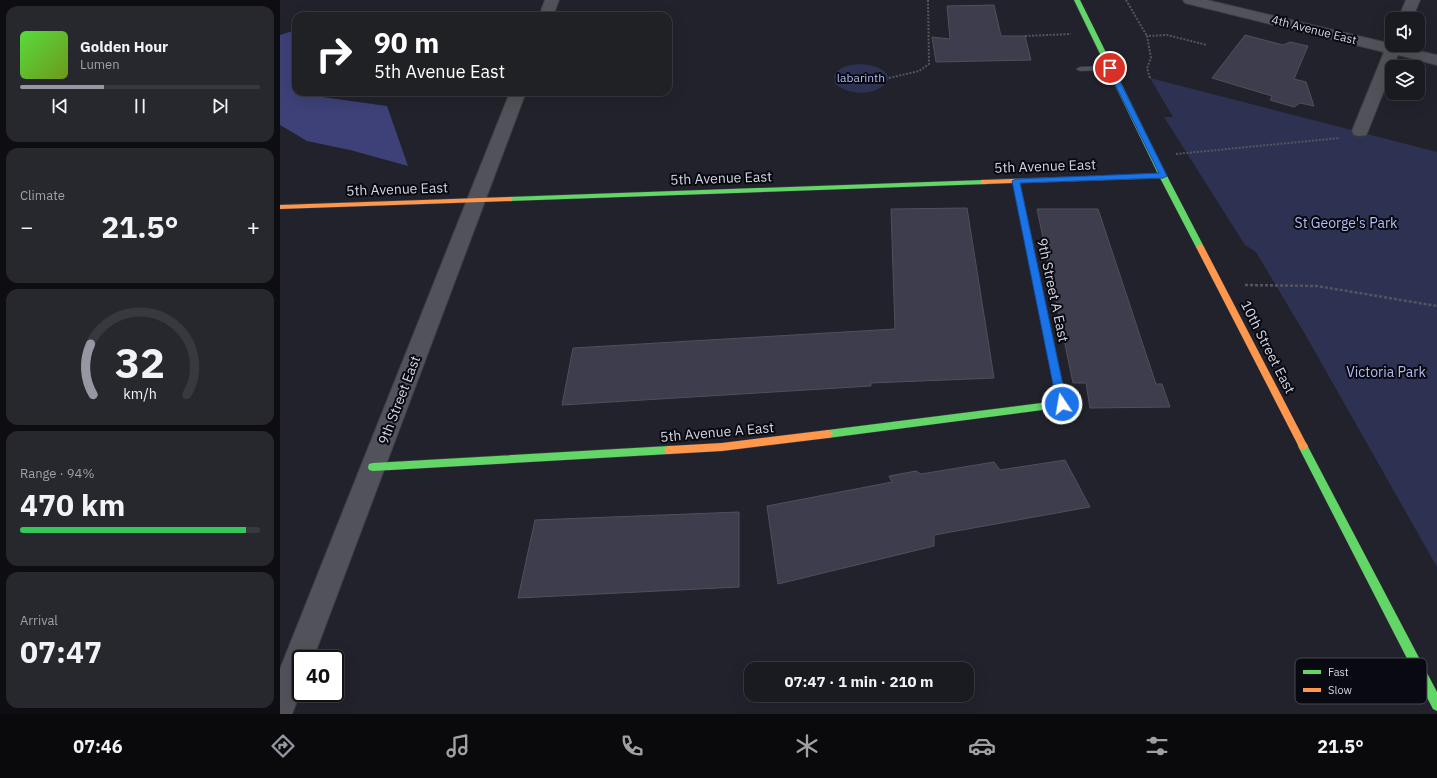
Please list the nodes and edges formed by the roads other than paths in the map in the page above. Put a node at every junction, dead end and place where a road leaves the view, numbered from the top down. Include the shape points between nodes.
1 (552, 0) edge
2 (1077, 0) edge
3 (1190, 0) edge
4 (1413, 0) edge
5 (548, 12) edge
6 (1408, 12) edge
7 (1385, 45) edge
8 (1392, 52) edge
9 (1411, 52) edge
10 (1437, 60) edge
11 (1110, 68) junction
12 (1080, 69) dead end
13 (516, 96) edge
14 (1360, 131) road end
15 (1163, 176) junction
16 (1016, 181) junction
17 (477, 200) junction
18 (280, 207) edge
19 (1062, 404) joint
20 (373, 467) junction
21 (1413, 658) edge
22 (1427, 685) edge
23 (1437, 704) edge
24 (280, 707) edge

1 - 5 street
2 - 11 street, 10th Street East
3 - 7 street, 4th Avenue East
4 - 6 street
8 - 14 street
9 - 10 street, 4th Avenue East
11 - 12 lane
11 - 15 street, 10th Street East
13 - 17 street, 9th Street East
15 - 16 street, 5th Avenue East
15 - 21 street, 10th Street East
16 - 17 street, 5th Avenue East
16 - 19 street, 9th Street A East
17 - 18 street, 5th Avenue East
17 - 20 street, 9th Street East
19 - 20 street, 5th Avenue A East via 722,447
20 - 24 street, 9th Street East
22 - 23 street, 10th Street East

